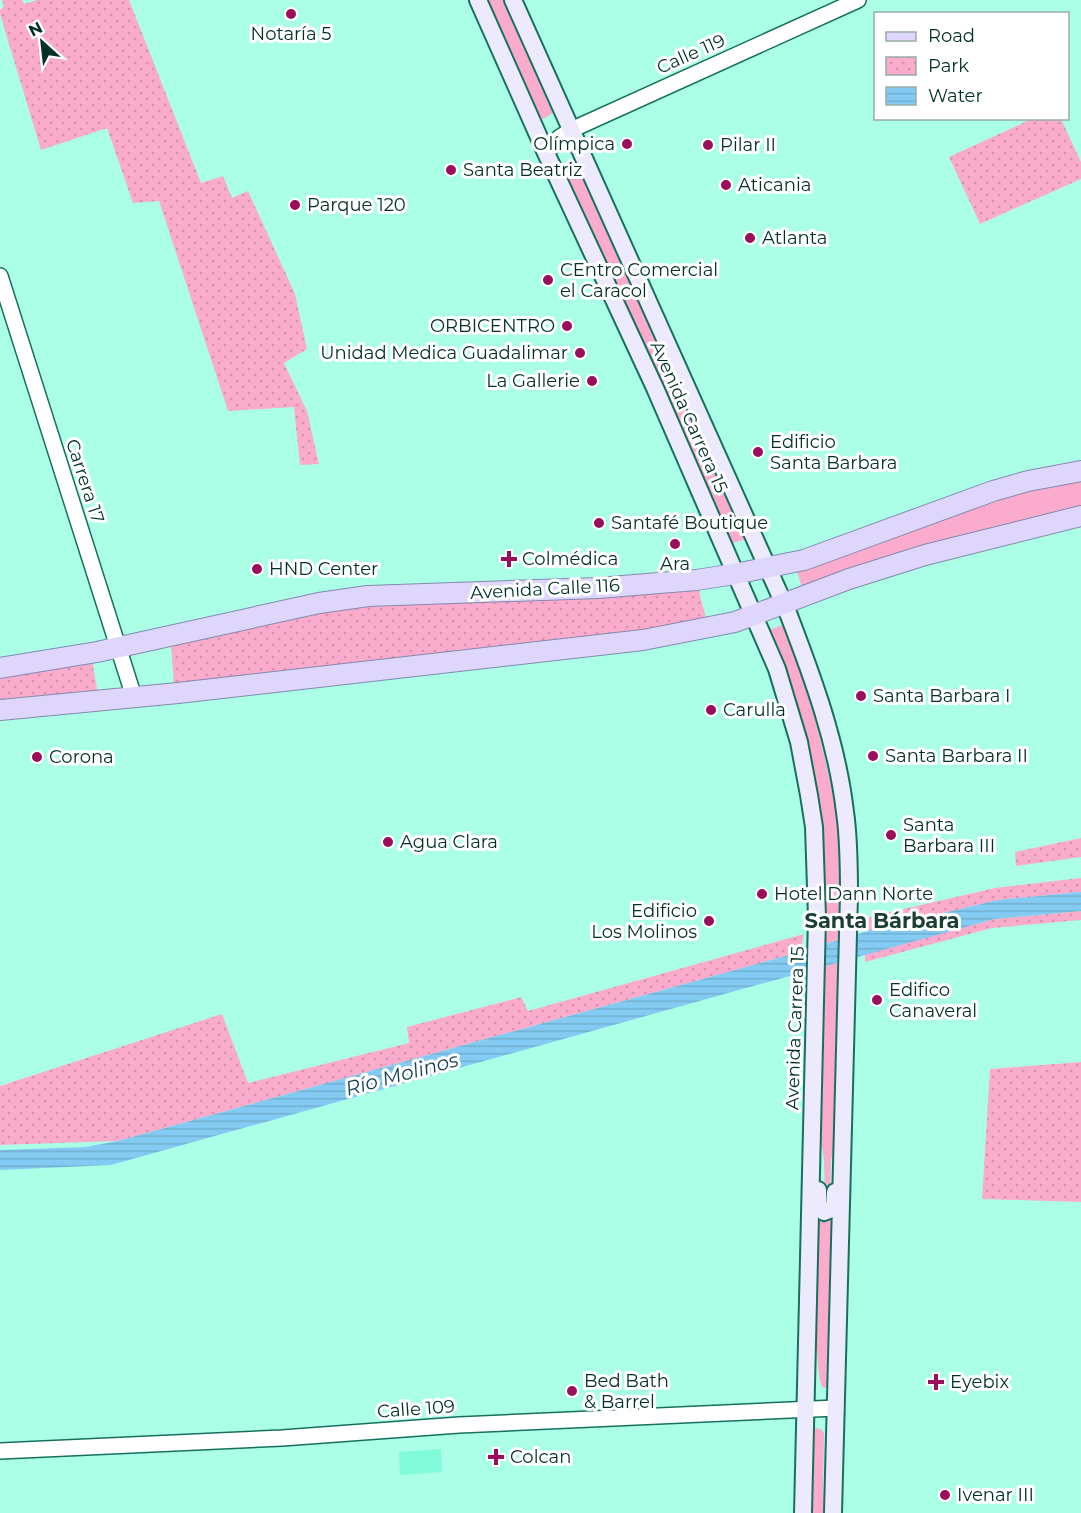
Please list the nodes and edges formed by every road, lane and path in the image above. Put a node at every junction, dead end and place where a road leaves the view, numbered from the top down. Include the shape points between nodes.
1 (478, 0) edge
2 (513, 0) edge
3 (858, 0) edge
4 (571, 130) junction
5 (546, 153) junction
6 (0, 276) edge
7 (1081, 471) edge
8 (1081, 516) edge
9 (768, 567) junction
10 (735, 574) junction
11 (784, 604) junction
12 (754, 615) junction
13 (118, 647) junction
14 (0, 668) edge
15 (134, 697) junction
16 (0, 710) edge
17 (812, 1142) junction
18 (842, 1142) junction
19 (806, 1408) junction
20 (836, 1408) junction
21 (0, 1451) edge
22 (803, 1513) edge
23 (833, 1513) edge

1 - 5 main road, Avenida Carrera 15
2 - 4 main road, Avenida Carrera 15
3 - 4 street, Calle 119
4 - 5 street, Calle 119
4 - 9 main road, Avenida Carrera 15
5 - 10 main road, Avenida Carrera 15 via 652,381
6 - 13 street, Carrera 17
7 - 9 main road, Avenida Calle 116 via 1015,485 804,560
8 - 11 main road via 925,555
9 - 10 main road, Avenida Calle 116
9 - 11 main road, Avenida Carrera 15
10 - 12 main road, Avenida Carrera 15
10 - 13 main road, Avenida Calle 116 via 598,588 368,596
11 - 12 main road
11 - 18 main road, Avenida Carrera 15 via 821,702 842,789 848,838
12 - 15 main road via 727,624 601,646
12 - 17 main road, Avenida Carrera 15 via 782,684 799,742 814,827 817,931
13 - 14 main road, Avenida Calle 116
13 - 15 street, Carrera 17
15 - 16 main road
17 - 18 main road via 817,1160 818,1206 827,1212 835,1206 836,1166
17 - 19 main road, Avenida Carrera 15
18 - 20 main road, Avenida Carrera 15
19 - 20 street, Calle 109
19 - 21 street, Calle 109
19 - 22 main road, Avenida Carrera 15
20 - 23 main road, Avenida Carrera 15

